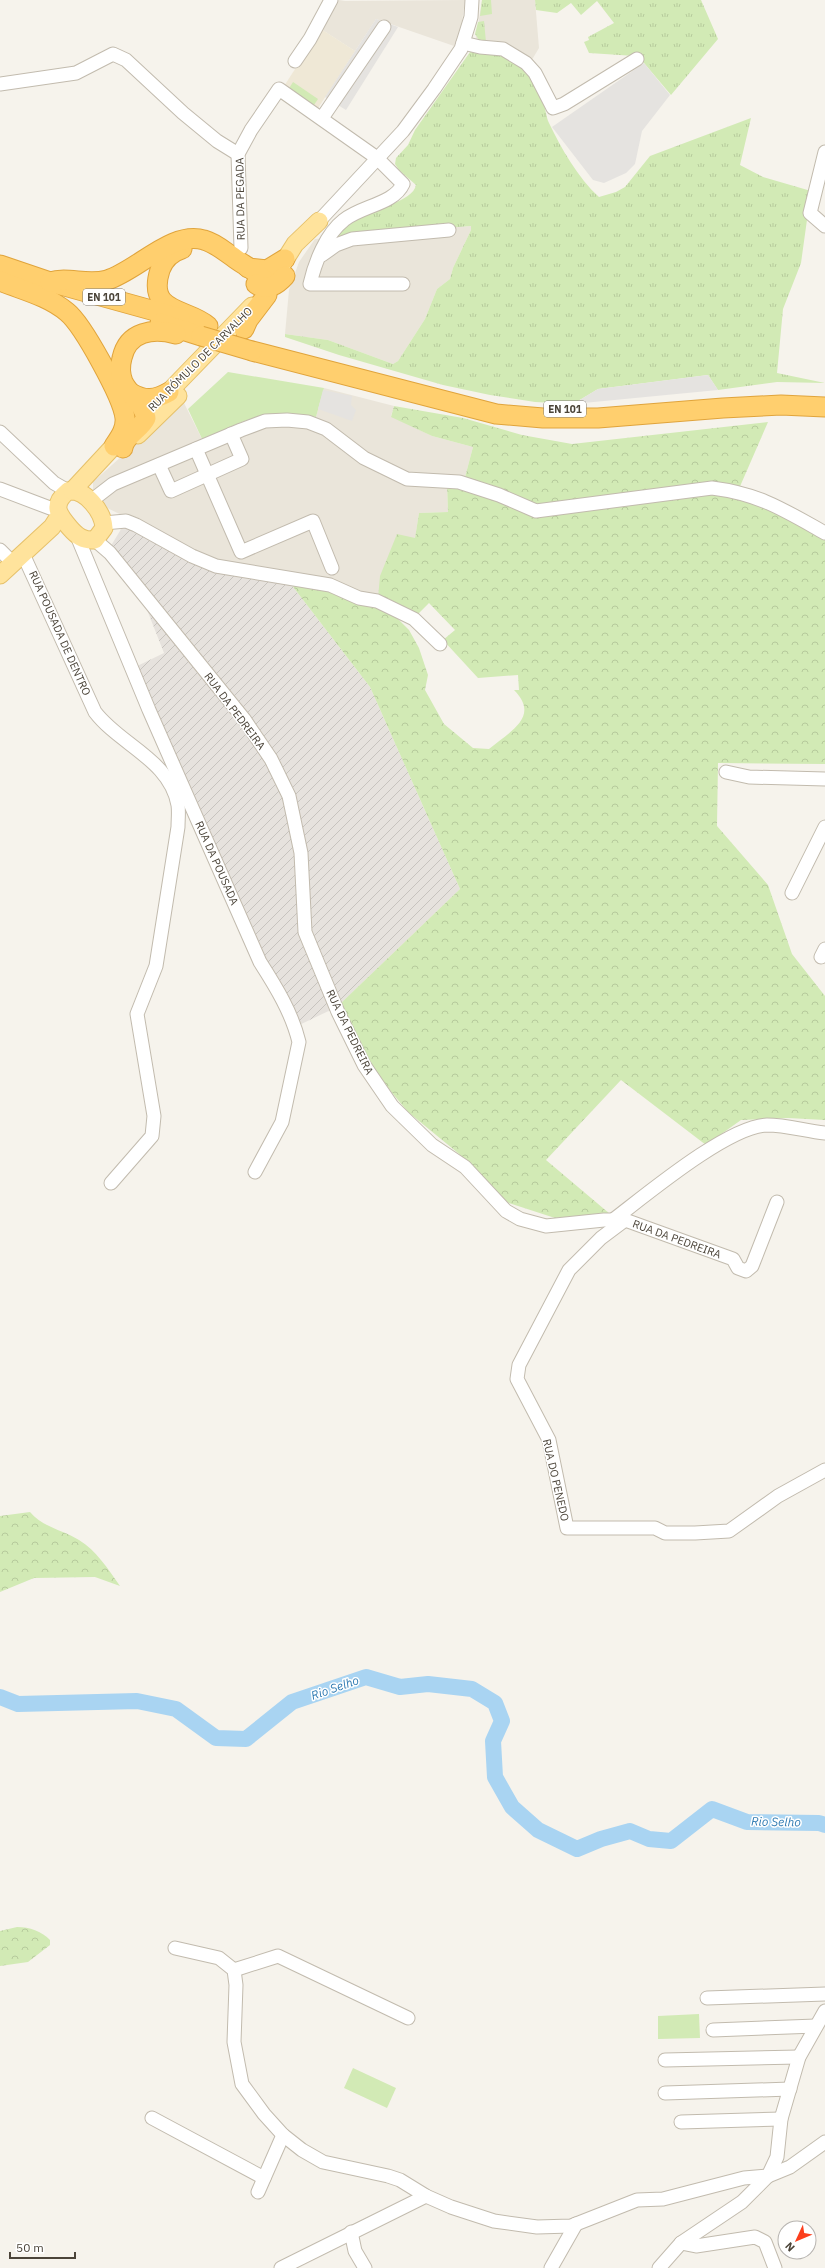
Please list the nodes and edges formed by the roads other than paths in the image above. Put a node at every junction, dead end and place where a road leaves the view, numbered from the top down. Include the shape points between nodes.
1 (331, 0) edge
2 (472, 0) edge
3 (384, 27) dead end
4 (463, 43) junction
5 (637, 60) dead end
6 (295, 61) dead end
7 (0, 84) edge
8 (322, 118) junction
9 (825, 152) edge
10 (238, 154) junction
11 (377, 158) junction
12 (319, 220) joint
13 (825, 226) edge
14 (450, 230) dead end
15 (241, 248) dead end
16 (319, 257) junction
17 (0, 265) edge
18 (285, 267) junction
19 (245, 271) junction
20 (0, 275) edge
21 (0, 281) edge
22 (50, 282) junction
23 (403, 284) dead end
24 (268, 287) junction
25 (245, 321) junction
26 (204, 331) junction
27 (256, 346) junction
28 (123, 392) junction
29 (169, 392) junction
30 (825, 396) edge
31 (825, 406) edge
32 (153, 414) junction
33 (0, 432) edge
34 (231, 434) junction
35 (118, 447) junction
36 (196, 449) junction
37 (159, 465) junction
38 (208, 475) junction
39 (0, 489) edge
40 (67, 501) junction
41 (825, 534) edge
42 (89, 537) junction
43 (0, 550) edge
44 (18, 558) junction
45 (332, 568) dead end
46 (0, 575) edge
47 (440, 644) dead end
48 (726, 772) dead end
49 (825, 779) edge
50 (825, 827) edge
51 (792, 893) dead end
52 (825, 1133) edge
53 (255, 1172) dead end
54 (111, 1183) dead end
55 (777, 1202) dead end
56 (619, 1220) junction
57 (825, 1470) edge
58 (175, 1948) dead end
59 (234, 1970) junction
60 (825, 1994) edge
61 (707, 1998) dead end
62 (825, 2011) edge
63 (408, 2018) dead end
64 (816, 2026) junction
65 (713, 2030) dead end
66 (800, 2057) junction
67 (665, 2060) dead end
68 (790, 2089) junction
69 (665, 2093) dead end
70 (152, 2118) dead end
71 (781, 2119) junction
72 (682, 2122) dead end
73 (283, 2135) junction
74 (825, 2142) edge
75 (768, 2176) junction
76 (264, 2178) junction
77 (258, 2192) dead end
78 (426, 2196) junction
79 (576, 2224) junction
80 (351, 2232) junction
81 (681, 2243) junction
82 (281, 2268) edge
83 (365, 2268) edge
84 (551, 2268) edge
85 (659, 2268) edge
86 (776, 2268) edge

1 - 6 street
2 - 4 street, RUA RÓMULO DE CARVALHO via 471,17
3 - 8 street
4 - 5 street via 503,49 526,63 535,73 552,108 564,104
4 - 11 street, RUA RÓMULO DE CARVALHO via 461,50 403,131
7 - 10 street via 76,73 113,54 126,60 217,141
8 - 10 street, RUA DA PEGADA via 279,89
8 - 11 street
9 - 13 street via 810,213
10 - 15 street, RUA DA PEGADA
11 - 12 street, RUA RÓMULO DE CARVALHO
11 - 16 street via 403,184 400,190 344,220 331,234
12 - 18 main road, RUA RÓMULO DE CARVALHO via 301,237
14 - 16 street via 352,239 336,245
16 - 23 street via 310,284
17 - 22 highway, EN 101
18 - 19 highway
18 - 24 highway via 279,283
18 - 25 main road, RUA RÓMULO DE CARVALHO via 266,306
19 - 22 highway via 212,243 192,238 170,245 124,273 105,280 79,283 60,279
19 - 24 highway via 264,280
19 - 25 highway via 251,292
19 - 26 highway via 197,248 178,250 166,259 158,276 158,288 162,299 168,307 201,320
20 - 26 highway, EN 101
21 - 28 highway via 41,296 76,320
22 - 26 highway, EN 101
24 - 25 highway via 267,295
25 - 29 main road, RUA RÓMULO DE CARVALHO
25 - 32 main road, RUA RÓMULO DE CARVALHO
26 - 27 highway, EN 101, bridge
26 - 28 highway via 193,339 152,331 135,336 126,346 120,367
27 - 30 highway, EN 101 via 453,394 515,405 578,409 788,392
27 - 31 highway, EN 101 via 496,414 543,418 598,418 723,408
28 - 29 highway via 147,400
28 - 32 highway
28 - 35 highway via 125,418
29 - 32 main road, RUA RÓMULO DE CARVALHO
32 - 35 highway
33 - 40 street
34 - 36 street
34 - 38 street via 242,459
34 - 41 street via 265,421 308,422 326,429 364,458 395,475 407,479 459,482 536,511 712,488 738,492 770,502
35 - 40 main road
36 - 37 street
36 - 38 street
37 - 38 street via 171,491
37 - 40 street
38 - 45 street via 241,552 313,521
39 - 40 street via 50,508
40 - 42 main road
40 - 42 main road
40 - 44 main road
42 - 47 street via 126,521 216,566 330,585 359,598 377,601 414,619
42 - 53 street, RUA DA POUSADA via 149,710 260,962 281,995 296,1030 299,1042 282,1122
42 - 56 street, RUA DA PEDREIRA via 110,553 244,719 271,759 289,796 302,853 305,932 338,1012 364,1066 392,1106 432,1145 466,1167 506,1211 520,1219 546,1226
43 - 44 street
44 - 46 main road
44 - 54 street, RUA POUSADA DE DENTRO via 95,712 103,722 161,770 178,805 178,827 156,966 138,1014 154,1116 152,1136
48 - 49 street via 749,777
50 - 51 street
52 - 56 street via 767,1125 729,1137 691,1162
55 - 56 street, RUA DA PEDREIRA via 752,1266 746,1271 738,1268 733,1259
56 - 57 street, RUA DO PENEDO via 569,1270 519,1365 517,1379 549,1440 567,1528 655,1528 665,1533 729,1531 778,1496
58 - 59 street via 219,1958
59 - 63 street via 278,1956
59 - 73 street via 234,2042 242,2084
60 - 61 street
62 - 64 street
64 - 65 street
64 - 66 street
66 - 67 street
66 - 68 street
68 - 69 street
68 - 71 street
70 - 76 street
71 - 72 street
71 - 75 street via 777,2157
73 - 76 street
73 - 78 street via 323,2162 378,2172 400,2180
74 - 75 street via 790,2167
75 - 79 street via 744,2178 664,2199 637,2200
75 - 81 street via 742,2202
76 - 77 street
78 - 79 street via 494,2221 537,2227
78 - 80 street
79 - 84 street
80 - 82 street
80 - 83 street via 355,2251
81 - 85 street
81 - 86 street via 696,2246 755,2237 765,2242

